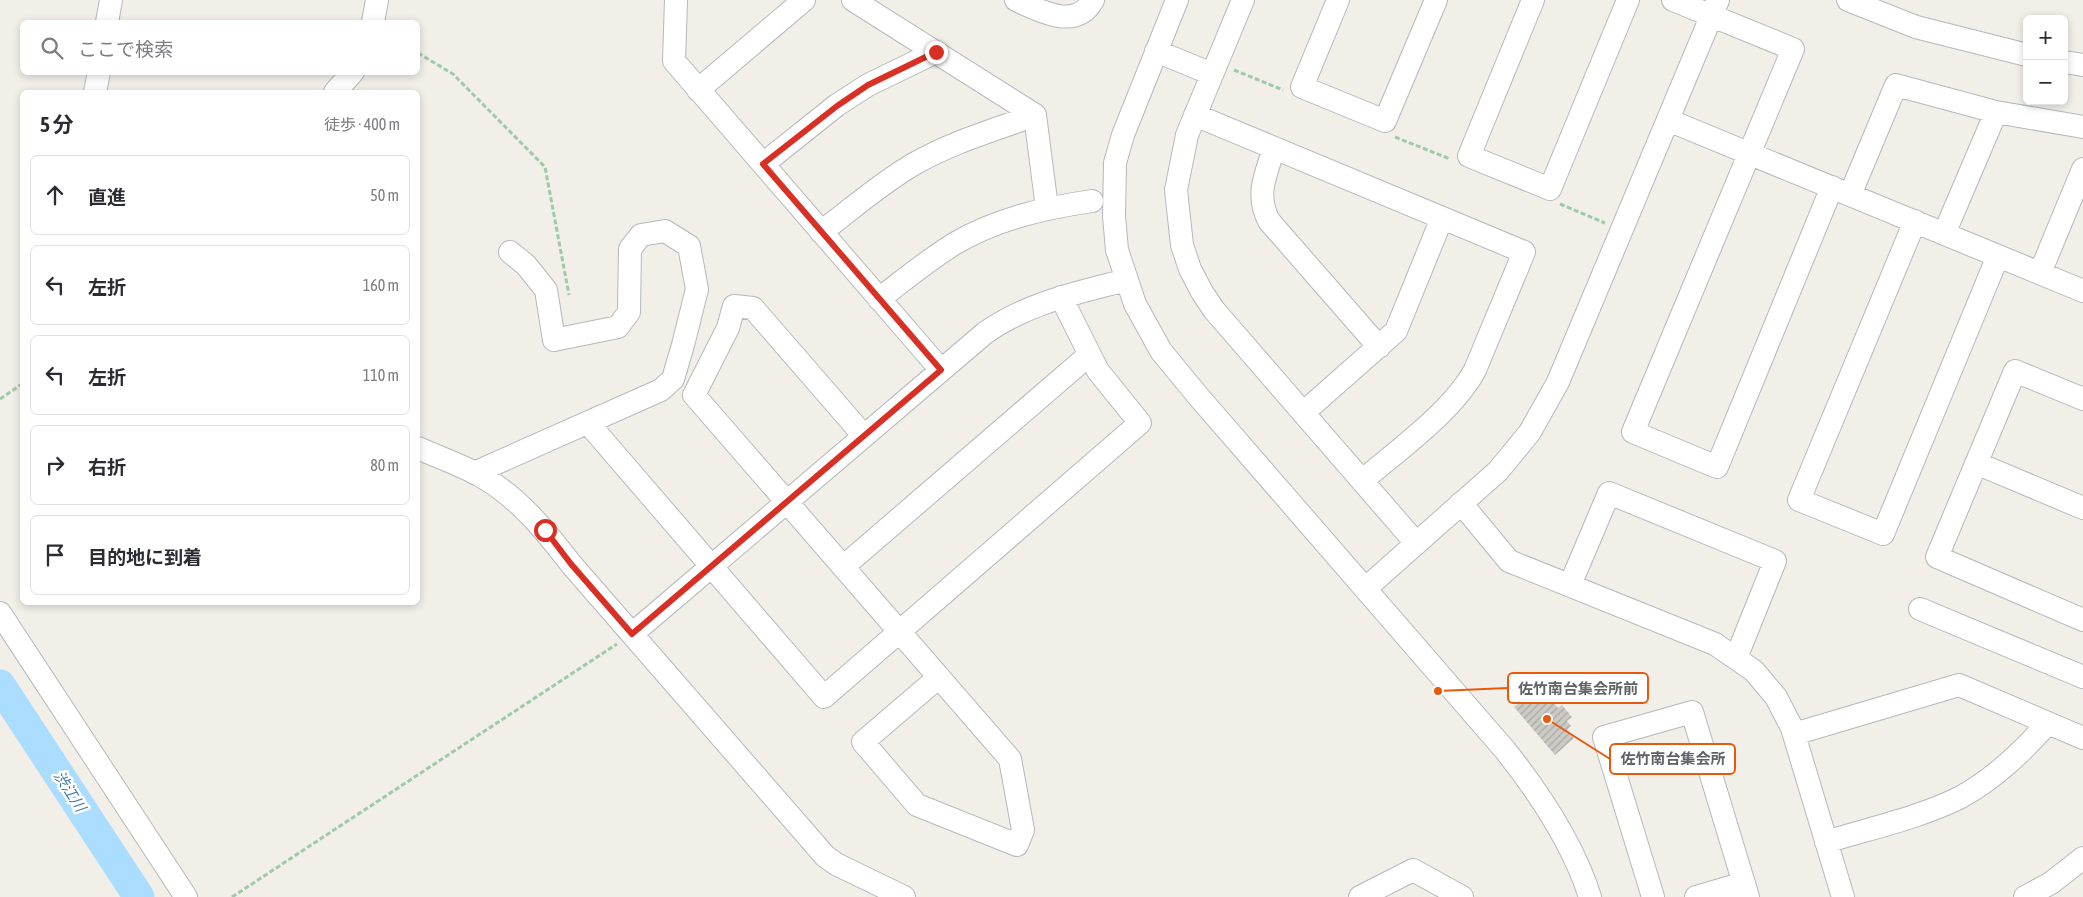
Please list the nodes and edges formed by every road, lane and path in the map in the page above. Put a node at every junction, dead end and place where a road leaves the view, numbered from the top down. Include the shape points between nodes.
1 (111, 0) edge
2 (377, 0) edge
3 (676, 0) edge
4 (853, 0) edge
5 (1016, 0) edge
6 (1093, 0) edge
7 (1177, 0) edge
8 (1243, 0) edge
9 (1338, 0) edge
10 (1436, 0) edge
11 (1533, 0) edge
12 (1628, 0) edge
13 (1673, 0) edge
14 (1848, 0) edge
15 (795, 3) edge
16 (1715, 8) edge
17 (107, 20) edge
18 (373, 20) edge
19 (1156, 51) junction
20 (936, 52) junction
21 (420, 54) edge
22 (2023, 55) edge
23 (2068, 63) edge
24 (2083, 65) edge
25 (1222, 72) junction
26 (98, 75) edge
27 (350, 75) edge
28 (95, 90) edge
29 (338, 90) edge
30 (698, 90) junction
31 (1287, 92) dead end
32 (1996, 112) junction
33 (1035, 115) junction
34 (1195, 116) junction
35 (1668, 120) junction
36 (2083, 128) edge
37 (1387, 133) dead end
38 (1274, 148) junction
39 (1750, 153) junction
40 (1451, 160) dead end
41 (763, 164) junction
42 (2083, 169) edge
43 (1841, 191) junction
44 (1092, 201) dead end
45 (1551, 201) dead end
46 (1048, 208) junction
47 (1442, 218) junction
48 (1914, 222) junction
49 (1605, 223) dead end
50 (821, 232) junction
51 (1944, 234) junction
52 (510, 252) dead end
53 (1998, 256) junction
54 (2040, 273) junction
55 (1126, 280) junction
56 (2083, 291) edge
57 (569, 295) dead end
58 (1061, 297) junction
59 (879, 298) junction
60 (1379, 347) junction
61 (1089, 356) junction
62 (941, 370) junction
63 (20, 385) edge
64 (0, 399) edge
65 (2083, 399) edge
66 (1303, 413) junction
67 (588, 423) junction
68 (864, 436) junction
69 (420, 449) edge
70 (1976, 463) junction
71 (474, 473) junction
72 (1362, 481) junction
73 (787, 502) junction
74 (1461, 503) junction
75 (2083, 508) edge
76 (1416, 543) junction
77 (711, 566) junction
78 (843, 567) junction
79 (1570, 586) junction
80 (1366, 588) junction
81 (1920, 609) dead end
82 (0, 613) edge
83 (2083, 620) edge
84 (900, 632) junction
85 (632, 634) junction
86 (1736, 658) junction
87 (939, 677) junction
88 (2083, 677) edge
89 (2048, 723) junction
90 (1794, 734) junction
91 (2083, 738) edge
92 (1826, 842) junction
93 (2083, 858) edge
94 (1746, 890) edge
95 (186, 897) edge
96 (232, 897) edge
97 (904, 897) edge
98 (1360, 897) edge
99 (1462, 897) edge
100 (1590, 897) edge
101 (1653, 897) edge
102 (1696, 897) edge
103 (1843, 897) edge
104 (2025, 897) edge

1 - 17 street
2 - 18 street
3 - 30 street via 674,61
4 - 20 street
5 - 6 street via 1052,16 1080,14
7 - 19 street
8 - 25 street
9 - 10 street via 1302,87 1386,121
11 - 12 street via 1469,156 1550,189
13 - 16 street
14 - 22 street via 1916,27
15 - 30 street
16 - 35 street
16 - 39 street via 1793,49
19 - 25 street
19 - 55 street via 1115,163 1117,250
20 - 33 street
20 - 41 street via 868,85
21 - 57 path via 453,74 545,167
23 - 24 street
25 - 31 path
25 - 34 street
26 - 28 street
27 - 29 street
30 - 41 street
32 - 36 street
32 - 43 street via 1896,85
32 - 51 street
33 - 46 street
33 - 50 street via 959,143 915,164
34 - 38 street
34 - 66 street via 1187,135 1176,190 1182,244 1190,269 1214,310
35 - 39 street
35 - 74 street via 1544,410 1498,471
37 - 40 path
38 - 47 street
38 - 60 street via 1261,201 1269,221
39 - 43 street
39 - 43 street via 1633,432 1717,467
41 - 50 street
42 - 54 street
43 - 48 street
44 - 46 street
45 - 49 path
46 - 59 street via 1014,217 954,244
47 - 60 street via 1396,331
47 - 72 street via 1524,252 1468,384 1449,405
48 - 51 street
48 - 53 street via 1799,500 1882,534
50 - 59 street
51 - 53 street
52 - 67 street via 526,265 546,290 554,340 618,327 629,312 630,249 641,235 666,231 689,246 697,289 673,379 660,390
53 - 54 street
54 - 56 street
55 - 58 street
55 - 80 street via 1142,319 1161,351
58 - 61 street
58 - 62 street via 1001,321
59 - 62 street
60 - 66 street
61 - 78 street
61 - 84 street via 1102,378 1140,424
62 - 68 street
63 - 64 path
65 - 70 street via 2015,371
66 - 72 street
67 - 71 street
67 - 77 street
68 - 73 street
68 - 73 street via 753,308 734,306 728,328 694,395
69 - 71 street
70 - 75 street
70 - 83 street via 1937,557
71 - 85 street via 525,508
72 - 76 street
73 - 77 street
73 - 78 street
74 - 76 street
74 - 79 street via 1509,561
76 - 80 street
77 - 84 street via 824,698
77 - 85 street
78 - 84 street
79 - 86 street via 1715,644
79 - 86 street via 1609,493 1775,561
80 - 100 street via 1527,778 1568,845
81 - 88 street
82 - 95 street
84 - 87 street
85 - 96 path
85 - 97 street via 826,856
86 - 90 street via 1765,683 1786,713
87 - 87 street via 1010,760 1024,830 1017,846 917,805 863,742
89 - 90 street via 1959,686
89 - 91 street
89 - 92 street via 2011,761 1960,797
90 - 92 street
92 - 103 street
93 - 104 street
94 - 101 street via 1692,712 1604,737
94 - 102 street
98 - 99 street via 1413,870

